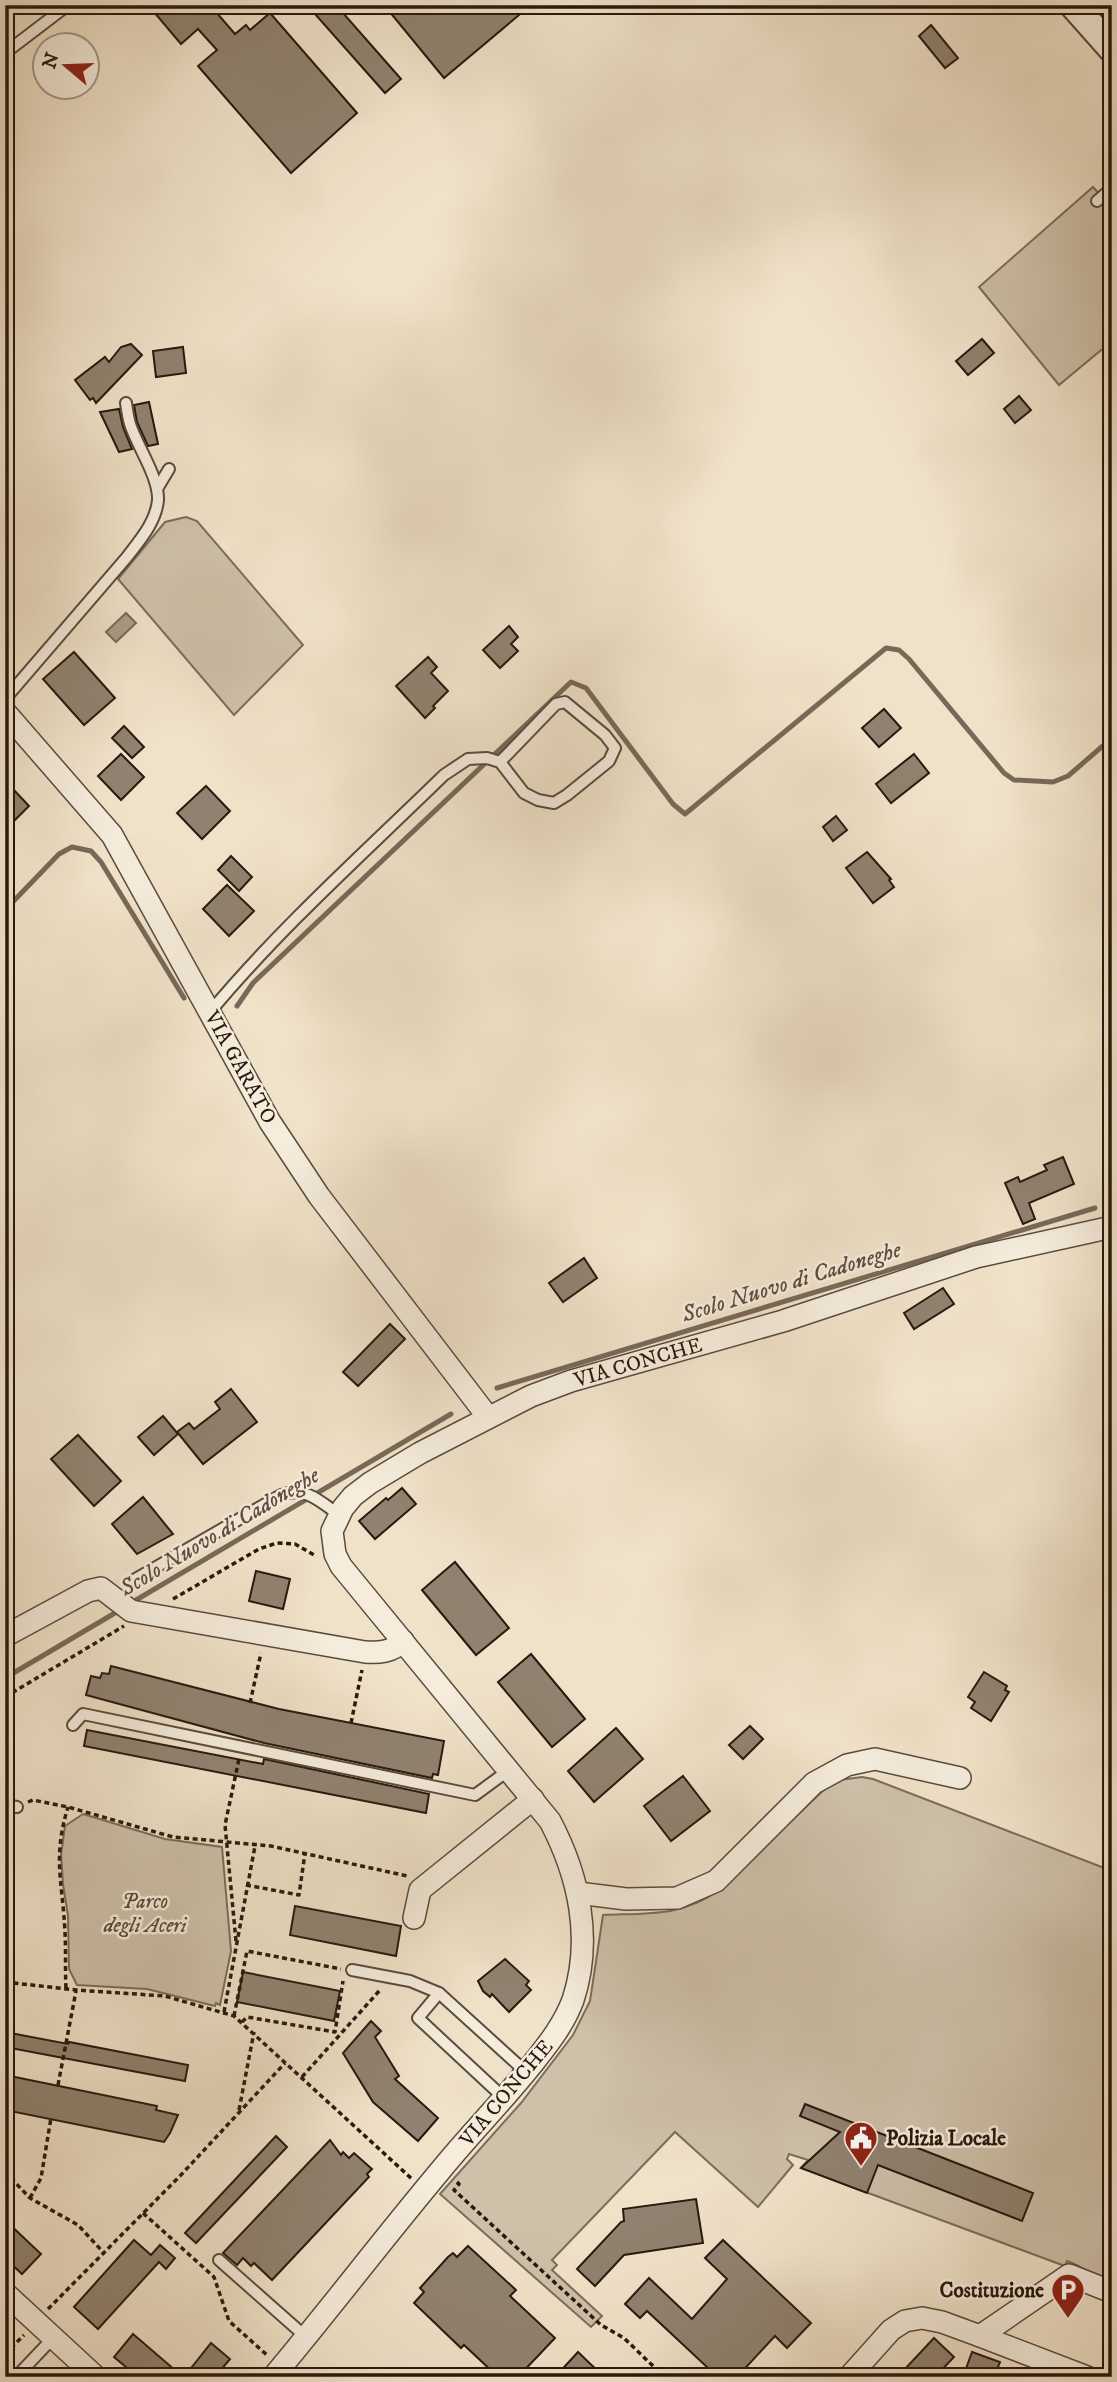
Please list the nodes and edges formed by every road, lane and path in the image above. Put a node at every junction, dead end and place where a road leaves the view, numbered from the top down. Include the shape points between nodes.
1 (68, 5) edge
2 (1073, 5) edge
3 (1112, 49) edge
4 (5, 53) edge
5 (1112, 188) edge
6 (1097, 201) dead end
7 (125, 403) dead end
8 (169, 469) dead end
9 (157, 489) junction
10 (5, 699) edge
11 (5, 712) edge
12 (500, 762) junction
13 (210, 1012) junction
14 (1112, 1227) edge
15 (488, 1417) junction
16 (339, 1515) junction
17 (132, 1581) dead end
18 (265, 1633) junction
19 (5, 1636) edge
20 (403, 1641) junction
21 (365, 1651) junction
22 (250, 1703) dead end
23 (351, 1723) dead end
24 (73, 1725) dead end
25 (242, 1747) junction
26 (509, 1770) junction
27 (960, 1778) dead end
28 (533, 1799) junction
29 (11, 1806) edge
30 (68, 1807) junction
31 (225, 1842) junction
32 (256, 1845) junction
33 (306, 1852) junction
34 (431, 1882) junction
35 (246, 1885) junction
36 (578, 1893) junction
37 (414, 1918) dead end
38 (236, 1941) junction
39 (347, 1971) junction
40 (5, 1982) edge
41 (384, 1985) dead end
42 (66, 1989) junction
43 (76, 1990) junction
44 (439, 1993) junction
45 (224, 2012) junction
46 (234, 2016) junction
47 (242, 2022) junction
48 (254, 2032) junction
49 (337, 2034) junction
50 (285, 2063) junction
51 (526, 2072) junction
52 (302, 2077) junction
53 (58, 2085) dead end
54 (505, 2098) junction
55 (239, 2112) junction
56 (51, 2118) dead end
57 (5, 2172) edge
58 (412, 2179) dead end
59 (459, 2184) dead end
60 (30, 2197) junction
61 (144, 2213) junction
62 (104, 2253) junction
63 (219, 2260) dead end
64 (1112, 2292) edge
65 (5, 2293) edge
66 (35, 2322) junction
67 (980, 2336) junction
68 (306, 2337) junction
69 (52, 2338) junction
70 (5, 2354) edge
71 (271, 2367) edge
72 (16, 2377) edge
73 (96, 2377) edge
74 (645, 2377) edge
75 (849, 2377) edge
76 (1087, 2377) edge

1 - 4 lane
2 - 3 street
5 - 6 lane
7 - 9 lane
8 - 9 lane
9 - 10 lane via 154,516 144,534
11 - 13 street, VIA GARATO via 112,835
12 - 12 lane via 524,793 554,803 609,761 615,748 565,702 556,704
12 - 13 lane via 468,760 444,775 320,894
13 - 15 street, VIA GARATO via 270,1122 319,1196
14 - 15 street, VIA CONCHE via 976,1257 783,1321 571,1381
15 - 16 street, VIA CONCHE via 370,1483
16 - 17 lane via 304,1493 292,1491
16 - 20 street, VIA CONCHE via 332,1541 341,1566
18 - 19 street via 123,1605 101,1588
18 - 21 street
18 - 22 path
20 - 21 street via 380,1653
20 - 26 street, VIA CONCHE
21 - 23 path
24 - 25 lane via 83,1714
25 - 26 lane via 475,1794
25 - 31 path
26 - 28 street, VIA CONCHE
27 - 36 street via 875,1759 847,1765 814,1783 716,1881 677,1898 626,1899
28 - 34 street
28 - 36 street, VIA CONCHE via 561,1842
29 - 30 path via 33,1800
30 - 31 path via 173,1837
30 - 42 path via 58,1869
31 - 32 path
31 - 38 path
32 - 33 path
32 - 35 path
33 - 34 path
33 - 35 path via 299,1895
34 - 37 street via 420,1890
35 - 38 path
36 - 51 street, VIA CONCHE via 584,1939 574,1997 558,2032
38 - 45 path
39 - 44 lane via 410,1981
39 - 46 path via 247,1951
39 - 49 path
40 - 42 path
41 - 49 path
42 - 43 path
43 - 45 path via 165,1996
43 - 53 path
44 - 51 lane
44 - 54 lane via 418,2018
45 - 46 path
46 - 47 path
47 - 48 path
47 - 49 path via 247,2017
48 - 50 path
48 - 55 path
49 - 52 path
50 - 52 path
50 - 55 path
51 - 54 street, VIA CONCHE
52 - 58 path
54 - 68 street, VIA CONCHE
55 - 61 path
56 - 60 path via 41,2178
57 - 60 path
59 - 74 path via 454,2190 601,2325 624,2338 654,2367
60 - 62 path via 78,2225
61 - 62 path
61 - 71 path via 214,2277 229,2321
62 - 66 path
63 - 68 lane
64 - 67 street via 1069,2275
65 - 66 street
66 - 69 street
66 - 70 path
67 - 75 street via 922,2318 905,2321 891,2330
67 - 76 street
68 - 71 street, VIA CONCHE
69 - 72 lane
69 - 73 street

